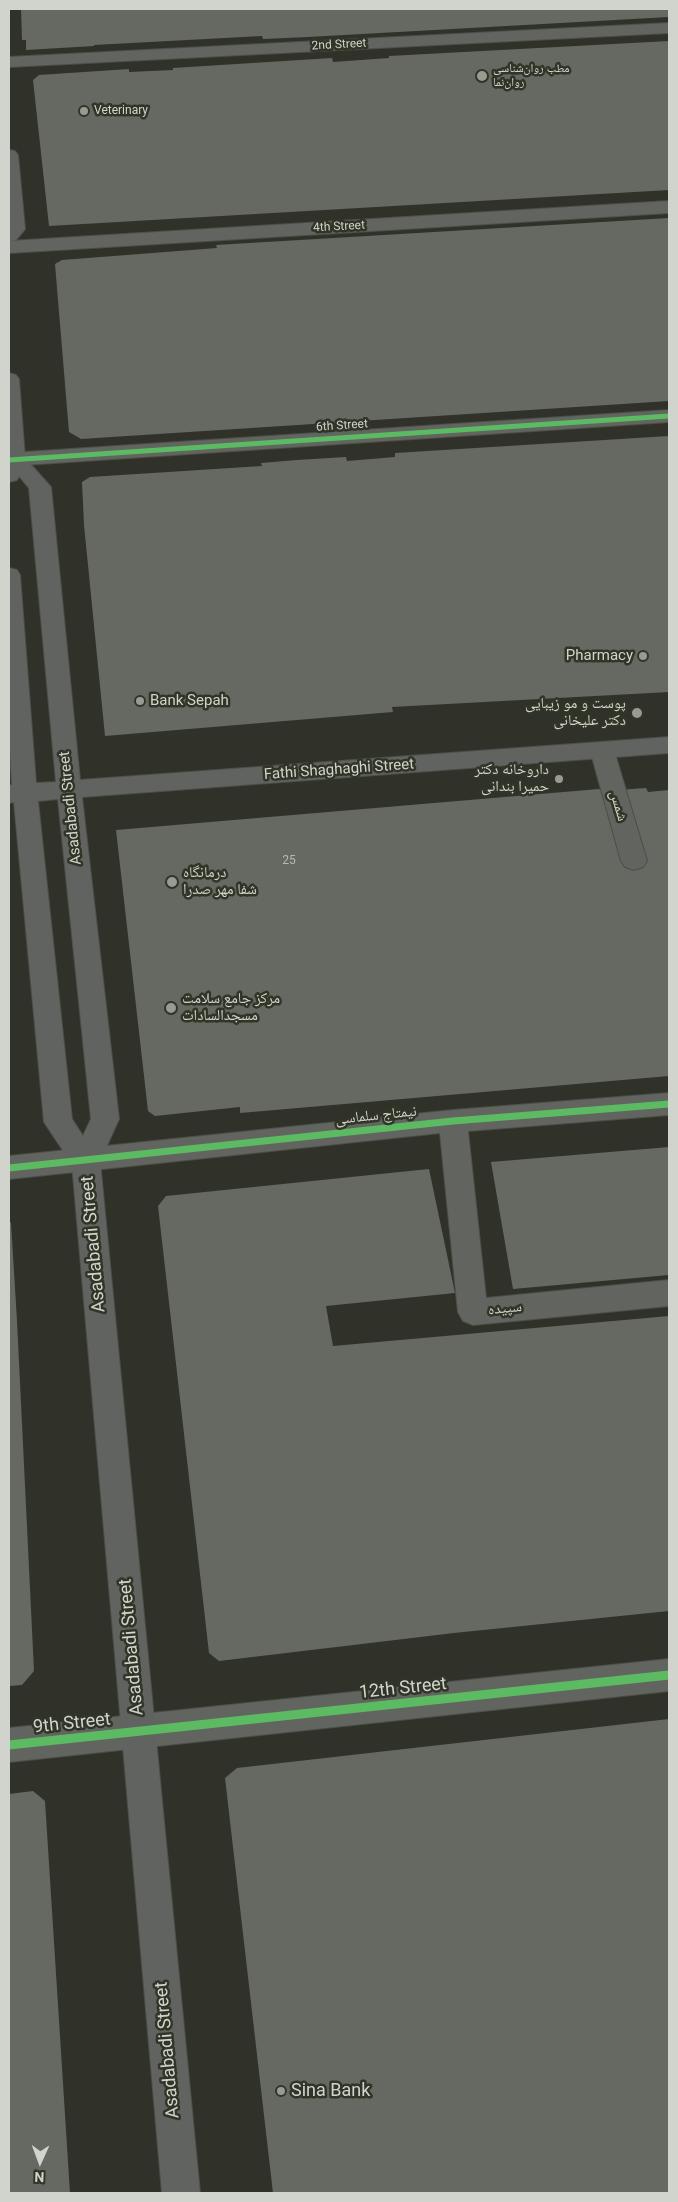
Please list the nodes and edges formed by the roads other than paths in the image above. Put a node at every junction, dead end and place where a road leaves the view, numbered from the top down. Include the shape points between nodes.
1 (669, 28) edge
2 (9, 62) edge
3 (9, 156) edge
4 (669, 207) edge
5 (9, 236) edge
6 (9, 247) edge
7 (9, 379) edge
8 (669, 416) edge
9 (11, 465) edge
10 (9, 575) edge
11 (669, 745) edge
12 (602, 750) junction
13 (69, 789) junction
14 (17, 793) edge
15 (634, 861) dead end
16 (669, 1104) edge
17 (453, 1121) junction
18 (86, 1161) junction
19 (9, 1168) edge
20 (669, 1293) edge
21 (669, 1676) edge
22 (139, 1732) junction
23 (9, 1746) edge
24 (181, 2193) edge

1 - 2 street, 2nd Street
3 - 5 main road via 16,229
4 - 6 street, 4th Street
7 - 9 main road
8 - 9 street, 6th Street
9 - 13 main road, Asadabadi Street via 40,487
10 - 14 main road, Asadabadi Street
11 - 12 main road, Fathi Shaghaghi Street
12 - 13 main road, Fathi Shaghaghi Street
12 - 15 street, شمس
13 - 14 main road, Fathi Shaghaghi Street
13 - 18 main road, Asadabadi Street via 105,1119
14 - 18 main road, Asadabadi Street via 58,1122
16 - 17 street, نیمتاج سلماسی
17 - 18 street, نیمتاج سلماسی
17 - 20 street, سپیده via 472,1312
18 - 19 street, نیمتاج سلماسی
18 - 22 main road, Asadabadi Street
21 - 22 street, 12th Street
22 - 23 street, 9th Street
22 - 24 main road, Asadabadi Street

